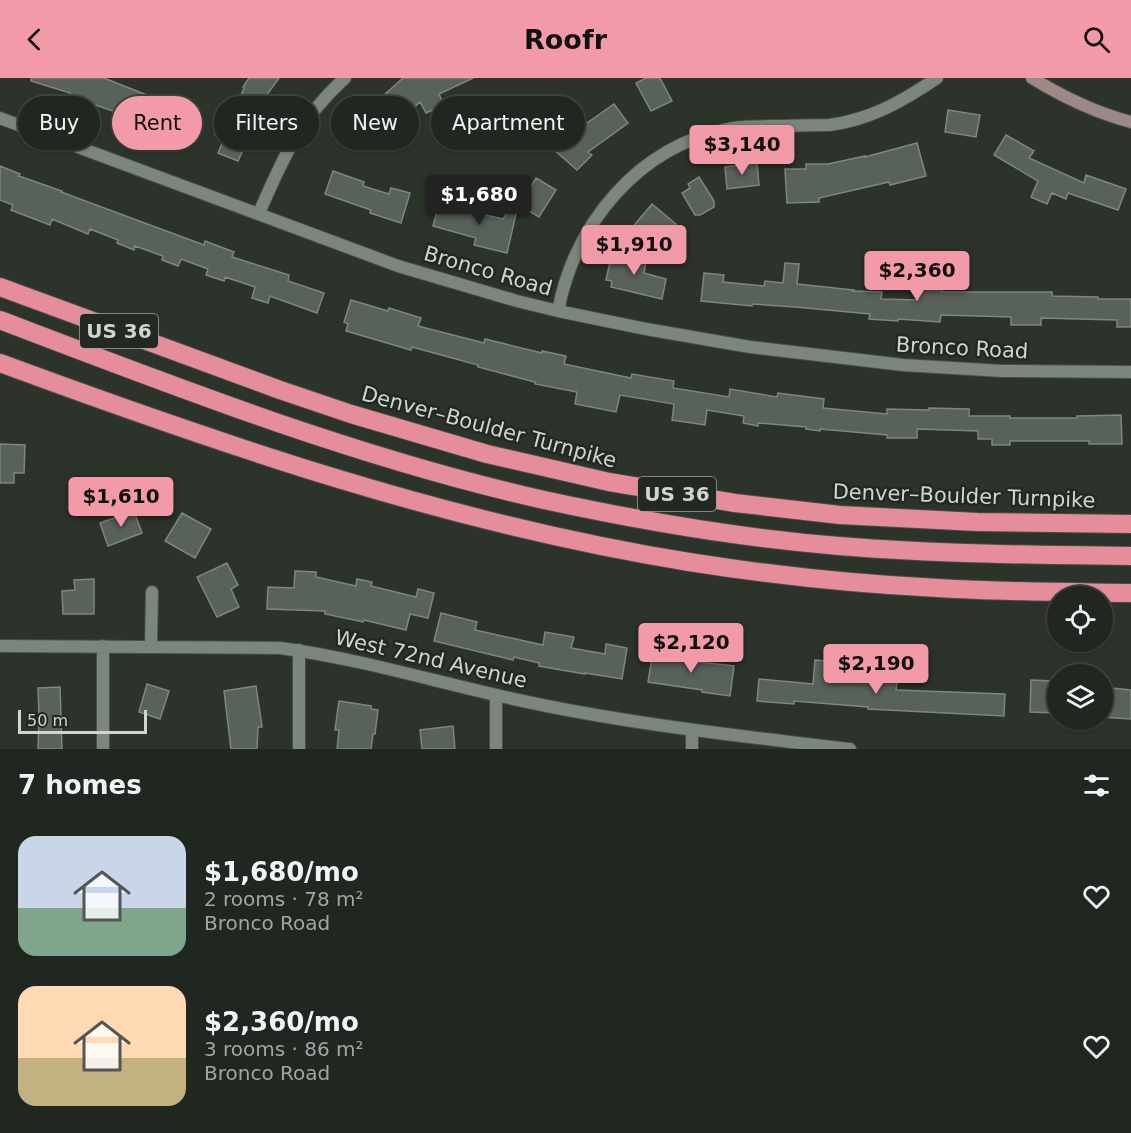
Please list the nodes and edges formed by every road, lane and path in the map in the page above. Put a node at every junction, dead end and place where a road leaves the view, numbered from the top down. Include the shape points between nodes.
1 (345, 78) edge
2 (937, 78) edge
3 (1032, 78) edge
4 (0, 118) edge
5 (1131, 122) edge
6 (259, 213) junction
7 (0, 287) edge
8 (558, 311) junction
9 (0, 320) edge
10 (0, 363) edge
11 (1131, 372) edge
12 (1131, 524) edge
13 (1131, 556) edge
14 (152, 592) dead end
15 (1131, 593) edge
16 (0, 646) edge
17 (104, 646) junction
18 (151, 646) junction
19 (299, 650) junction
20 (496, 695) junction
21 (693, 731) junction
22 (103, 749) edge
23 (299, 749) edge
24 (496, 749) edge
25 (692, 749) edge
26 (850, 749) edge

1 - 6 street via 300,129
2 - 8 street via 905,100 842,123 728,129 656,158 618,190 592,224 576,254
3 - 5 street via 1093,110
4 - 6 street, Bronco Road
6 - 8 street, Bronco Road via 398,266
7 - 12 highway, Denver–Boulder Turnpike / US 36 via 351,414 487,454 609,482 840,515
8 - 11 street, Bronco Road via 750,347 903,365
9 - 13 highway via 311,434 429,471 545,500 702,530 807,543 928,552
10 - 15 highway via 172,426 343,481 565,538 690,562 877,584
14 - 18 street
16 - 17 street, West 72nd Avenue
17 - 18 street, West 72nd Avenue
17 - 22 street
18 - 19 street, West 72nd Avenue
19 - 20 street, West 72nd Avenue
19 - 23 street
20 - 21 street, West 72nd Avenue
20 - 24 street
21 - 25 street
21 - 26 street, West 72nd Avenue

